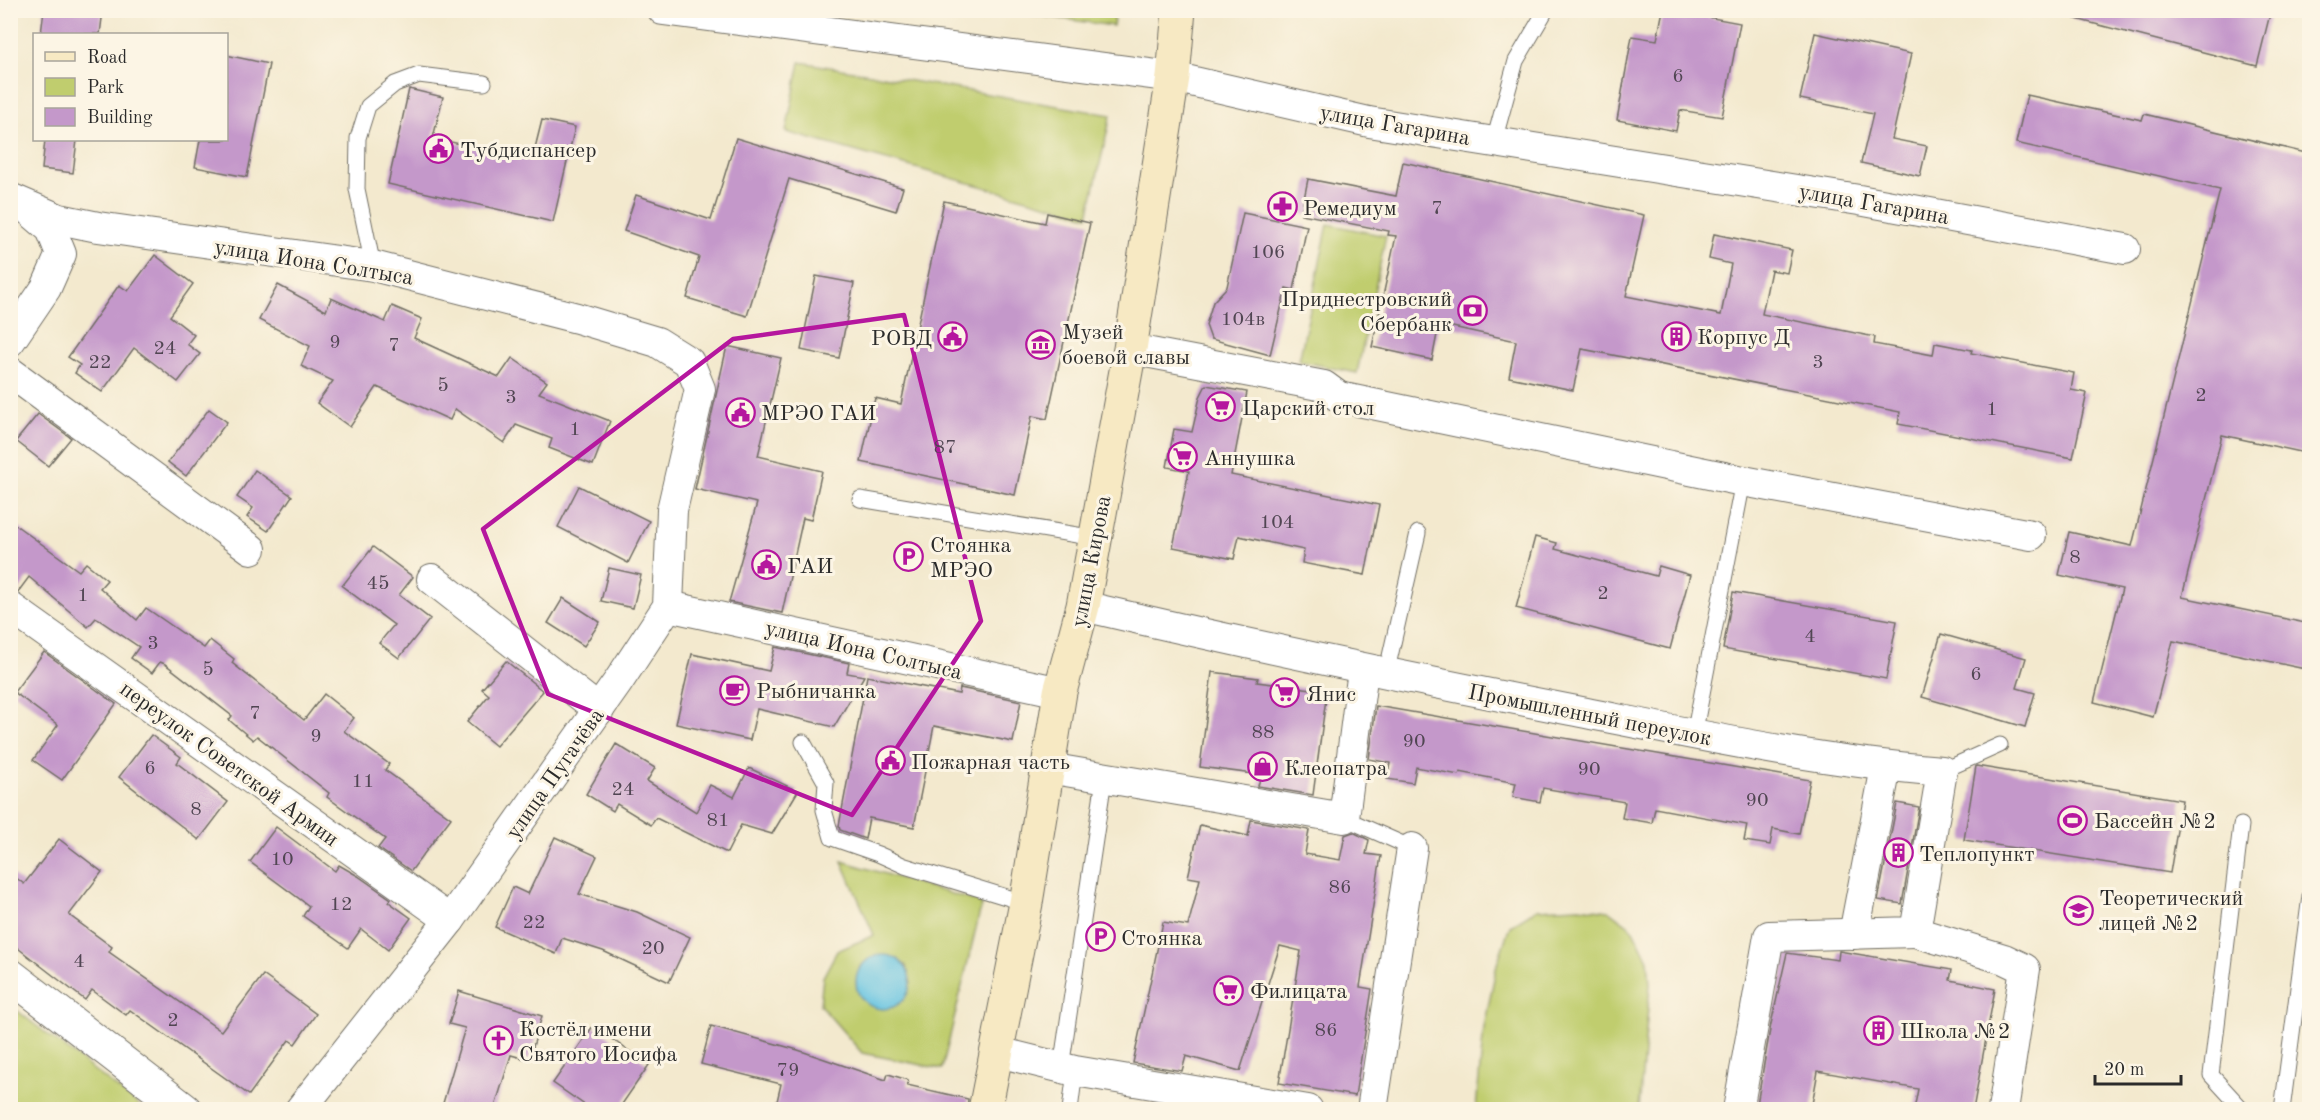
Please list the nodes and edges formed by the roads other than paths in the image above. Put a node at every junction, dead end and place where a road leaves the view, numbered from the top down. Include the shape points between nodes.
1 (663, 10) edge
2 (1179, 10) edge
3 (1546, 10) edge
4 (1173, 77) junction
5 (484, 83) dead end
6 (1494, 141) junction
7 (12, 196) edge
8 (98, 227) junction
9 (2125, 249) dead end
10 (61, 254) junction
11 (373, 266) junction
12 (10, 341) edge
13 (1130, 349) junction
14 (10, 372) edge
15 (1743, 481) junction
16 (860, 499) dead end
17 (1418, 534) dead end
18 (2031, 535) dead end
19 (1095, 538) junction
20 (251, 549) dead end
21 (432, 579) dead end
22 (668, 606) junction
23 (1083, 606) junction
24 (10, 607) edge
25 (1375, 672) junction
26 (1060, 692) junction
27 (599, 710) junction
28 (1694, 735) junction
29 (803, 742) dead end
30 (2000, 745) dead end
31 (1886, 767) junction
32 (1048, 768) junction
33 (1942, 771) junction
34 (1104, 779) junction
35 (1344, 818) junction
36 (2241, 825) dead end
37 (1412, 848) joint
38 (2310, 896) edge
39 (1026, 903) junction
40 (450, 920) junction
41 (1915, 932) junction
42 (1854, 934) junction
43 (10, 975) edge
44 (998, 1052) junction
45 (1068, 1069) junction
46 (2003, 1109) edge
47 (185, 1110) edge
48 (300, 1110) edge
49 (986, 1110) edge
50 (1070, 1110) edge
51 (1308, 1110) edge
52 (1372, 1110) edge
53 (1738, 1110) edge
54 (2243, 1110) edge
55 (2282, 1110) edge

1 - 4 street, улица Гагарина
2 - 4 main road, улица Кирова
3 - 6 lane via 1516,61
4 - 6 street, улица Гагарина via 1361,121
4 - 13 main road, улица Кирова
5 - 11 lane via 419,75 395,84 368,106 358,138 357,189
6 - 9 street, улица Гагарина via 1859,200
7 - 8 street, улица Иона Солтыса via 59,219
7 - 10 street via 51,229
8 - 10 street
8 - 11 street, улица Иона Солтыса
10 - 12 street via 46,288
11 - 22 street, улица Иона Солтыса via 578,318 657,342 689,362 700,389 672,510
13 - 15 street via 1324,386 1339,397
13 - 19 main road, улица Кирова
14 - 20 street
15 - 18 street
15 - 28 lane
16 - 19 lane
17 - 25 lane
19 - 23 main road, улица Кирова
21 - 27 street
22 - 26 street, улица Иона Солтыса
22 - 27 street, улица Пугачёва
23 - 25 street, Промышленный переулок
23 - 26 main road, улица Кирова
24 - 40 street, переулок Советской Армии
25 - 28 street, Промышленный переулок
25 - 35 street
26 - 32 main road, улица Кирова
27 - 40 street, улица Пугачёва
28 - 31 street, Промышленный переулок
29 - 39 lane via 826,783 824,810 832,838 905,866
30 - 33 lane
31 - 33 street, Промышленный переулок
31 - 42 street
32 - 34 street
32 - 39 main road, улица Кирова
33 - 41 street
34 - 35 street
34 - 45 lane
35 - 37 lane
36 - 54 lane via 2211,1076
37 - 52 street
38 - 55 lane
39 - 44 main road, улица Кирова
40 - 48 street, улица Пугачёва
41 - 42 street
41 - 46 street via 2004,958 2025,969
42 - 53 street via 1769,936
43 - 47 street
44 - 45 street
44 - 49 main road, улица Кирова
45 - 50 lane
45 - 51 street

